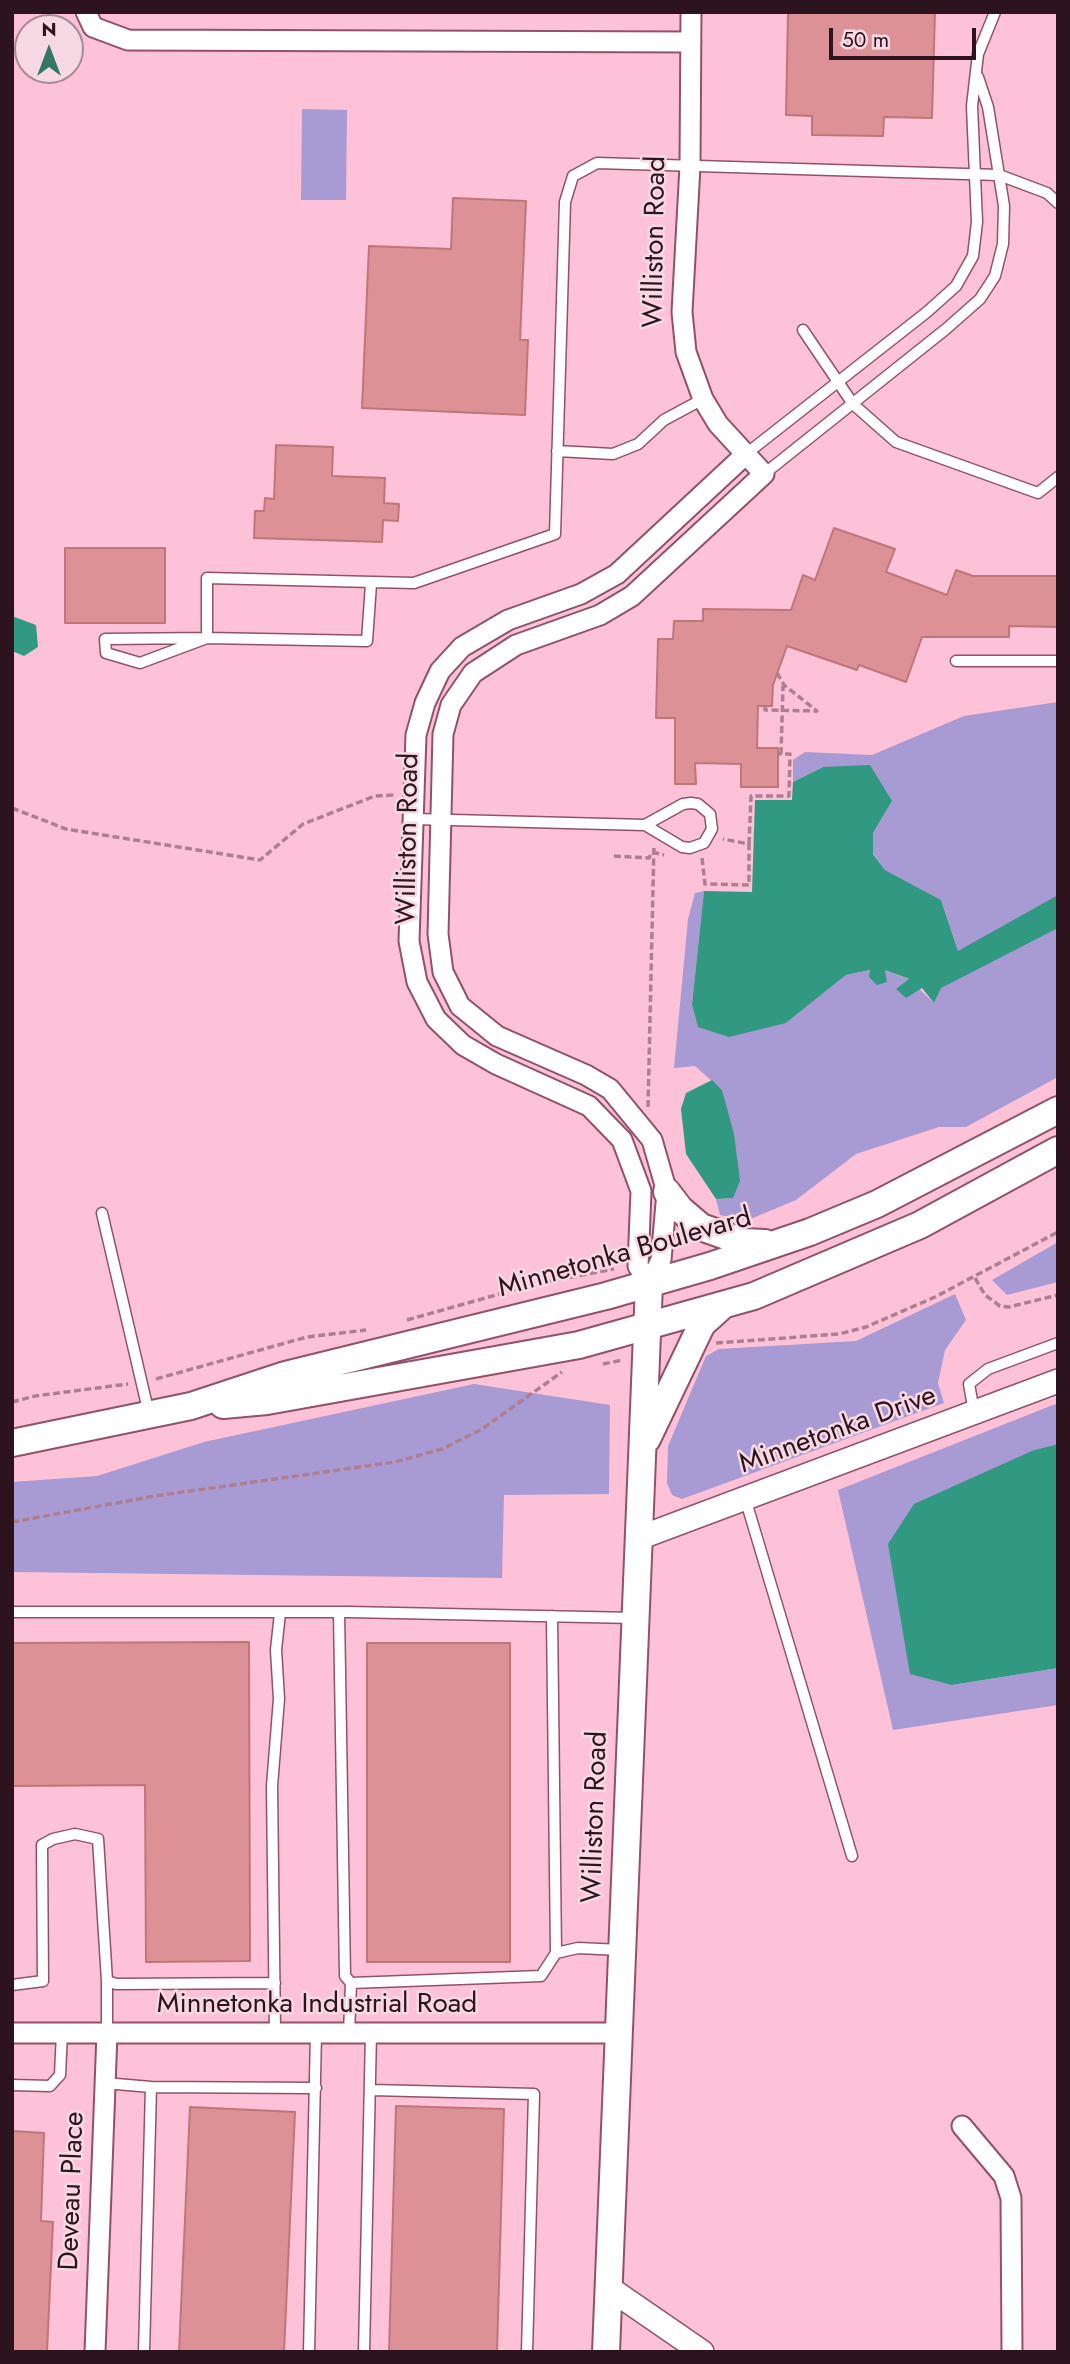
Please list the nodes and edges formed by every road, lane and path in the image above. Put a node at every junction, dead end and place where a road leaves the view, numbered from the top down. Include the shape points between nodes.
1 (86, 12) edge
2 (691, 12) edge
3 (995, 12) edge
4 (691, 42) junction
5 (978, 76) junction
6 (690, 166) junction
7 (973, 175) junction
8 (999, 176) junction
9 (1058, 203) edge
10 (803, 330) dead end
11 (837, 382) junction
12 (703, 399) junction
13 (853, 404) junction
14 (557, 451) junction
15 (746, 454) junction
16 (764, 474) junction
17 (1058, 477) edge
18 (371, 584) junction
19 (207, 638) junction
20 (956, 661) dead end
21 (1058, 661) edge
22 (777, 673) dead end
23 (783, 685) junction
24 (765, 706) dead end
25 (782, 711) junction
26 (391, 795) dead end
27 (12, 808) edge
28 (414, 819) junction
29 (441, 819) junction
30 (645, 825) junction
31 (658, 833) junction
32 (723, 839) dead end
33 (748, 844) junction
34 (702, 858) dead end
35 (1058, 1110) edge
36 (648, 1115) dead end
37 (1058, 1150) edge
38 (667, 1192) junction
39 (102, 1213) dead end
40 (1058, 1232) edge
41 (777, 1243) junction
42 (620, 1268) dead end
43 (975, 1278) junction
44 (649, 1284) junction
45 (1058, 1295) edge
46 (722, 1306) junction
47 (405, 1320) dead end
48 (646, 1328) junction
49 (369, 1329) dead end
50 (1058, 1343) edge
51 (703, 1345) dead end
52 (591, 1362) dead end
53 (609, 1363) dead end
54 (564, 1371) dead end
55 (1058, 1381) edge
56 (142, 1382) junction
57 (12, 1402) edge
58 (191, 1406) junction
59 (974, 1412) junction
60 (149, 1415) junction
61 (12, 1443) edge
62 (643, 1447) junction
63 (744, 1498) junction
64 (12, 1522) edge
65 (639, 1538) junction
66 (12, 1612) edge
67 (339, 1612) junction
68 (280, 1613) junction
69 (552, 1616) junction
70 (635, 1618) junction
71 (852, 1857) dead end
72 (623, 1950) junction
73 (556, 1953) junction
74 (111, 1982) junction
75 (275, 1983) junction
76 (351, 1983) junction
77 (12, 1985) edge
78 (275, 2032) junction
79 (316, 2032) junction
80 (349, 2032) junction
81 (371, 2032) junction
82 (621, 2032) junction
83 (12, 2033) edge
84 (62, 2033) junction
85 (107, 2033) junction
86 (105, 2083) junction
87 (12, 2085) edge
88 (151, 2087) junction
89 (316, 2088) junction
90 (371, 2090) junction
91 (962, 2126) dead end
92 (609, 2288) junction
93 (95, 2352) edge
94 (144, 2352) edge
95 (309, 2352) edge
96 (364, 2352) edge
97 (527, 2352) edge
98 (606, 2352) edge
99 (702, 2352) edge
100 (1012, 2352) edge

1 - 4 street via 93,27 128,40
2 - 4 street, Williston Road
3 - 5 lane via 978,54
4 - 6 street, Williston Road
5 - 7 lane via 972,106
5 - 8 lane
6 - 7 lane
6 - 12 street, Williston Road via 682,312 686,352
6 - 14 lane via 597,163 573,176 565,202
7 - 8 lane
7 - 11 lane via 977,222 973,256 956,286
8 - 9 lane via 1047,193
8 - 13 lane via 1003,244 988,288 947,329
10 - 11 lane
11 - 13 lane
11 - 15 lane
12 - 14 lane via 664,420 638,444 613,454
12 - 15 street, Williston Road via 718,424
13 - 16 lane
13 - 17 lane via 897,442 1038,493
14 - 18 lane via 555,534 414,583
15 - 16 street, Williston Road
15 - 28 street, Williston Road via 617,574 581,594 508,620 462,647 440,671 416,736
16 - 29 street, Williston Road via 632,596 600,615 516,645 473,673 451,705 443,734
18 - 19 lane via 367,641
18 - 19 lane via 207,578
19 - 19 lane via 105,639 106,653 140,663
20 - 21 lane
22 - 23 path
23 - 25 path
23 - 25 path via 817,711
24 - 25 path via 765,710
25 - 33 path via 780,754 790,754 789,796 751,796
26 - 27 path via 375,796 303,824 260,860 66,829
28 - 29 lane
28 - 44 street, Williston Road via 409,941 416,982 436,1019 463,1045 589,1106 622,1140 641,1191 638,1265
29 - 30 lane
29 - 38 street, Williston Road via 438,934 443,972 460,1006 497,1036 610,1090 652,1140
30 - 31 lane
30 - 31 lane via 691,803 705,808 712,822 709,837 698,847 682,847
31 - 36 path via 652,852
32 - 33 path
33 - 34 path via 749,885 705,884
35 - 41 main road, Minnetonka Boulevard via 877,1204
37 - 46 main road, Minnetonka Boulevard via 909,1230 789,1283
38 - 41 main road via 701,1227 720,1236
38 - 44 street, Williston Road via 662,1260
39 - 56 lane
40 - 43 path
41 - 44 main road, Minnetonka Boulevard
42 - 47 path via 535,1284
43 - 45 path via 985,1295 1000,1306
43 - 51 path via 866,1327 839,1334
44 - 48 main road, Williston Road
44 - 58 main road, Minnetonka Boulevard via 285,1375
46 - 48 main road, Minnetonka Boulevard
46 - 62 main road via 702,1324
48 - 58 main road, Minnetonka Boulevard via 579,1345 267,1401
48 - 62 main road, Williston Road
49 - 56 path via 307,1337
50 - 59 lane via 988,1368 969,1384
52 - 53 path
54 - 64 path via 482,1429 442,1449 396,1462 155,1496
55 - 59 street, Minnetonka Drive
56 - 57 path
56 - 60 lane
58 - 60 main road, Minnetonka Boulevard
59 - 63 street, Minnetonka Drive
60 - 61 main road, Minnetonka Boulevard
62 - 65 main road, Williston Road
63 - 65 street, Minnetonka Drive
63 - 71 lane
65 - 70 main road, Williston Road
66 - 68 lane
67 - 68 lane
67 - 69 lane
67 - 76 lane via 345,1976
68 - 75 lane via 272,1786
69 - 70 lane
69 - 73 lane
70 - 72 main road, Williston Road
72 - 73 lane via 578,1948
72 - 82 main road, Williston Road
73 - 76 lane via 541,1976
74 - 75 lane
74 - 77 lane via 98,1839 75,1834 42,1845 43,1981
74 - 85 lane
75 - 78 lane
76 - 80 lane
78 - 79 street, Minnetonka Industrial Road
78 - 85 street, Minnetonka Industrial Road
79 - 80 street, Minnetonka Industrial Road
79 - 89 lane
80 - 81 street, Minnetonka Industrial Road
81 - 82 street, Minnetonka Industrial Road
81 - 90 lane
82 - 92 main road, Williston Road
83 - 84 street, Minnetonka Industrial Road
84 - 85 street, Minnetonka Industrial Road
84 - 87 lane via 60,2075 50,2086
85 - 86 street, Deveau Place
86 - 88 lane
86 - 93 street, Deveau Place
88 - 89 lane
88 - 94 lane
89 - 95 lane
90 - 96 lane
90 - 97 lane via 534,2094
91 - 100 street via 1004,2176 1011,2198
92 - 98 main road, Williston Road
92 - 99 street

